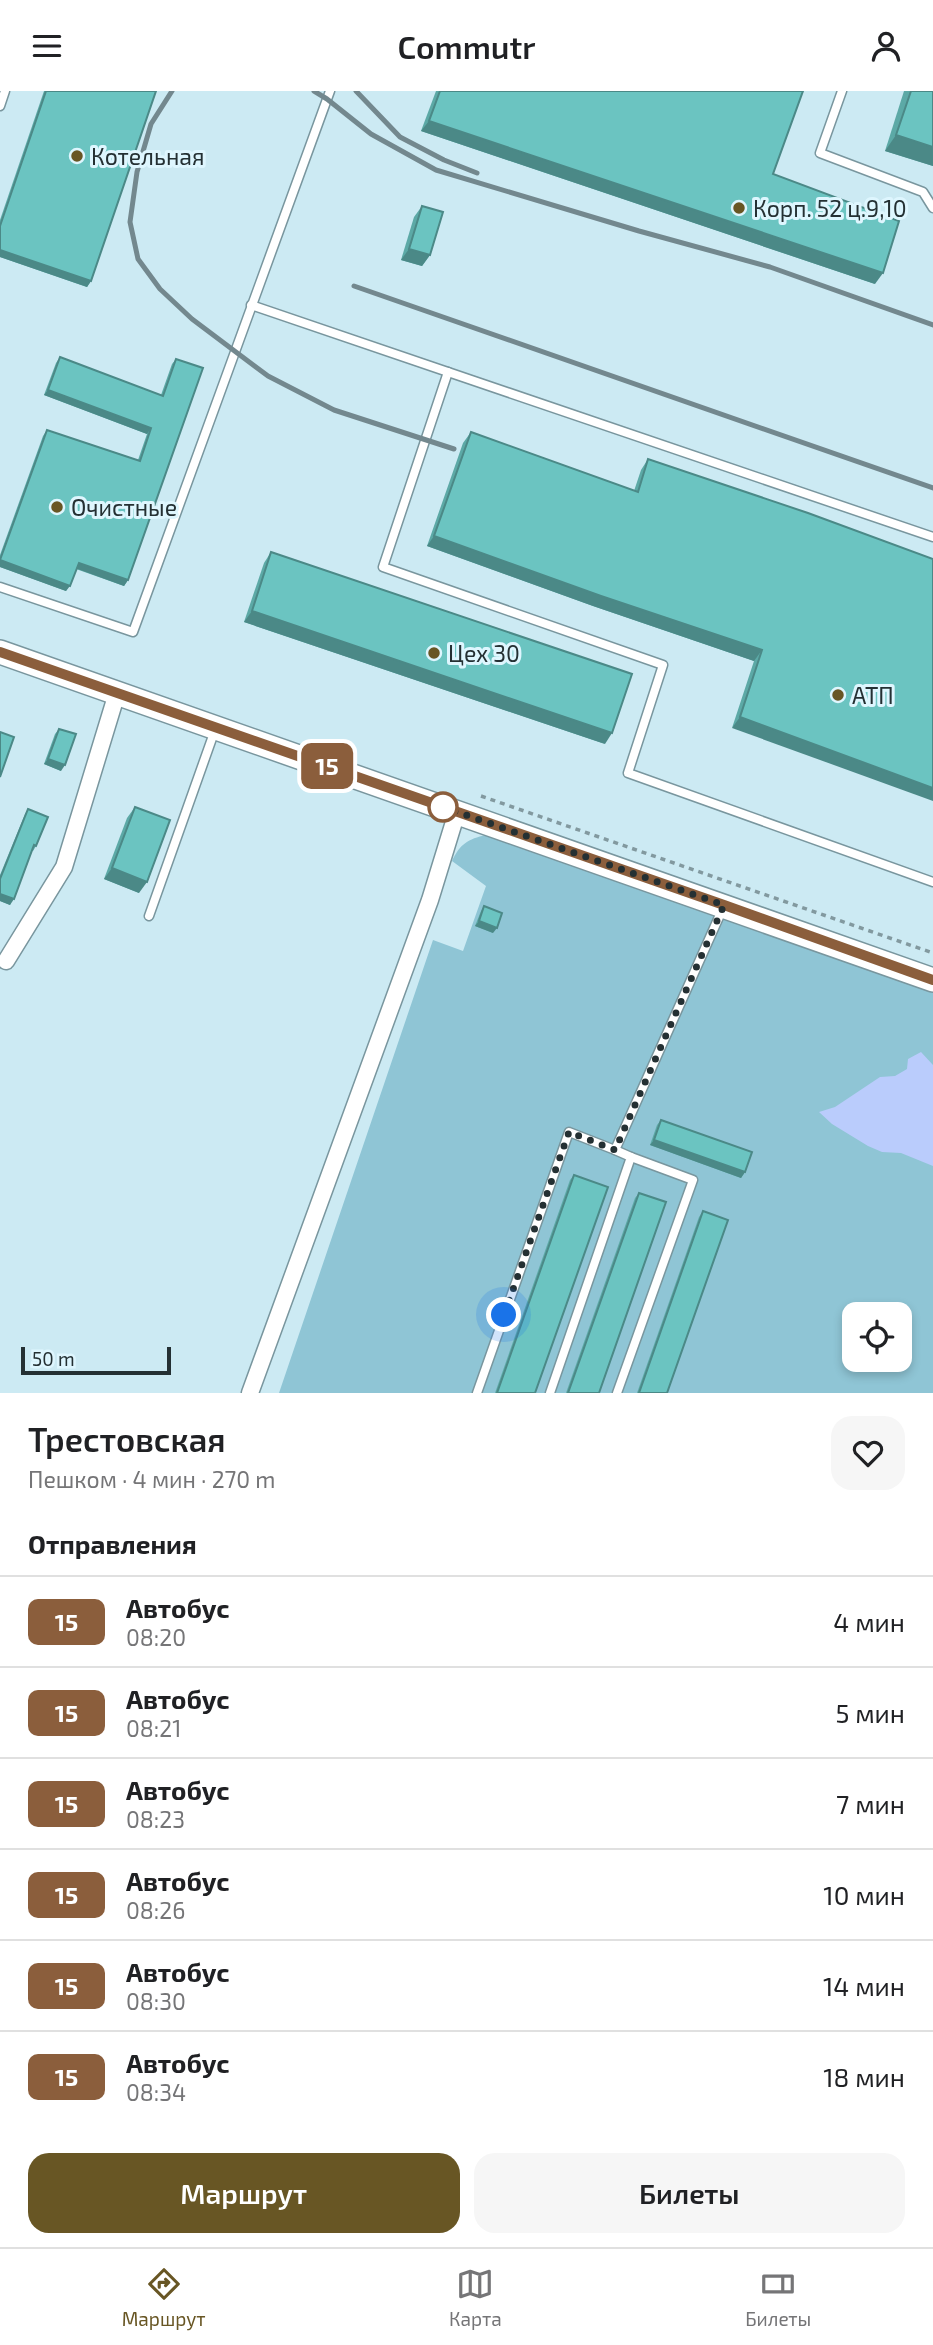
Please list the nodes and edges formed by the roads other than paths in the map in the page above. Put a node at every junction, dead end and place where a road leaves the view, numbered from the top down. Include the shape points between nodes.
1 (5, 91) edge
2 (330, 91) edge
3 (842, 91) edge
4 (0, 106) edge
5 (933, 208) edge
6 (251, 305) junction
7 (448, 372) junction
8 (933, 537) edge
9 (0, 587) edge
10 (0, 652) edge
11 (117, 692) junction
12 (216, 727) junction
13 (457, 811) junction
14 (933, 882) edge
15 (724, 905) junction
16 (149, 916) dead end
17 (6, 961) dead end
18 (933, 980) edge
19 (615, 1150) junction
20 (631, 1157) junction
21 (250, 1393) edge
22 (477, 1393) edge
23 (550, 1393) edge
24 (617, 1393) edge

1 - 4 lane
2 - 6 lane
3 - 5 lane via 820,153 923,192
6 - 7 lane
6 - 9 lane via 132,632
7 - 8 lane
7 - 14 lane via 383,567 663,665 628,773
10 - 11 main road
11 - 12 main road
11 - 17 street via 64,867
12 - 13 main road
12 - 16 lane
13 - 15 main road
13 - 21 street via 430,900
15 - 18 main road
15 - 19 lane
19 - 20 lane
19 - 22 lane via 569,1132
20 - 23 lane
20 - 24 lane via 692,1180

